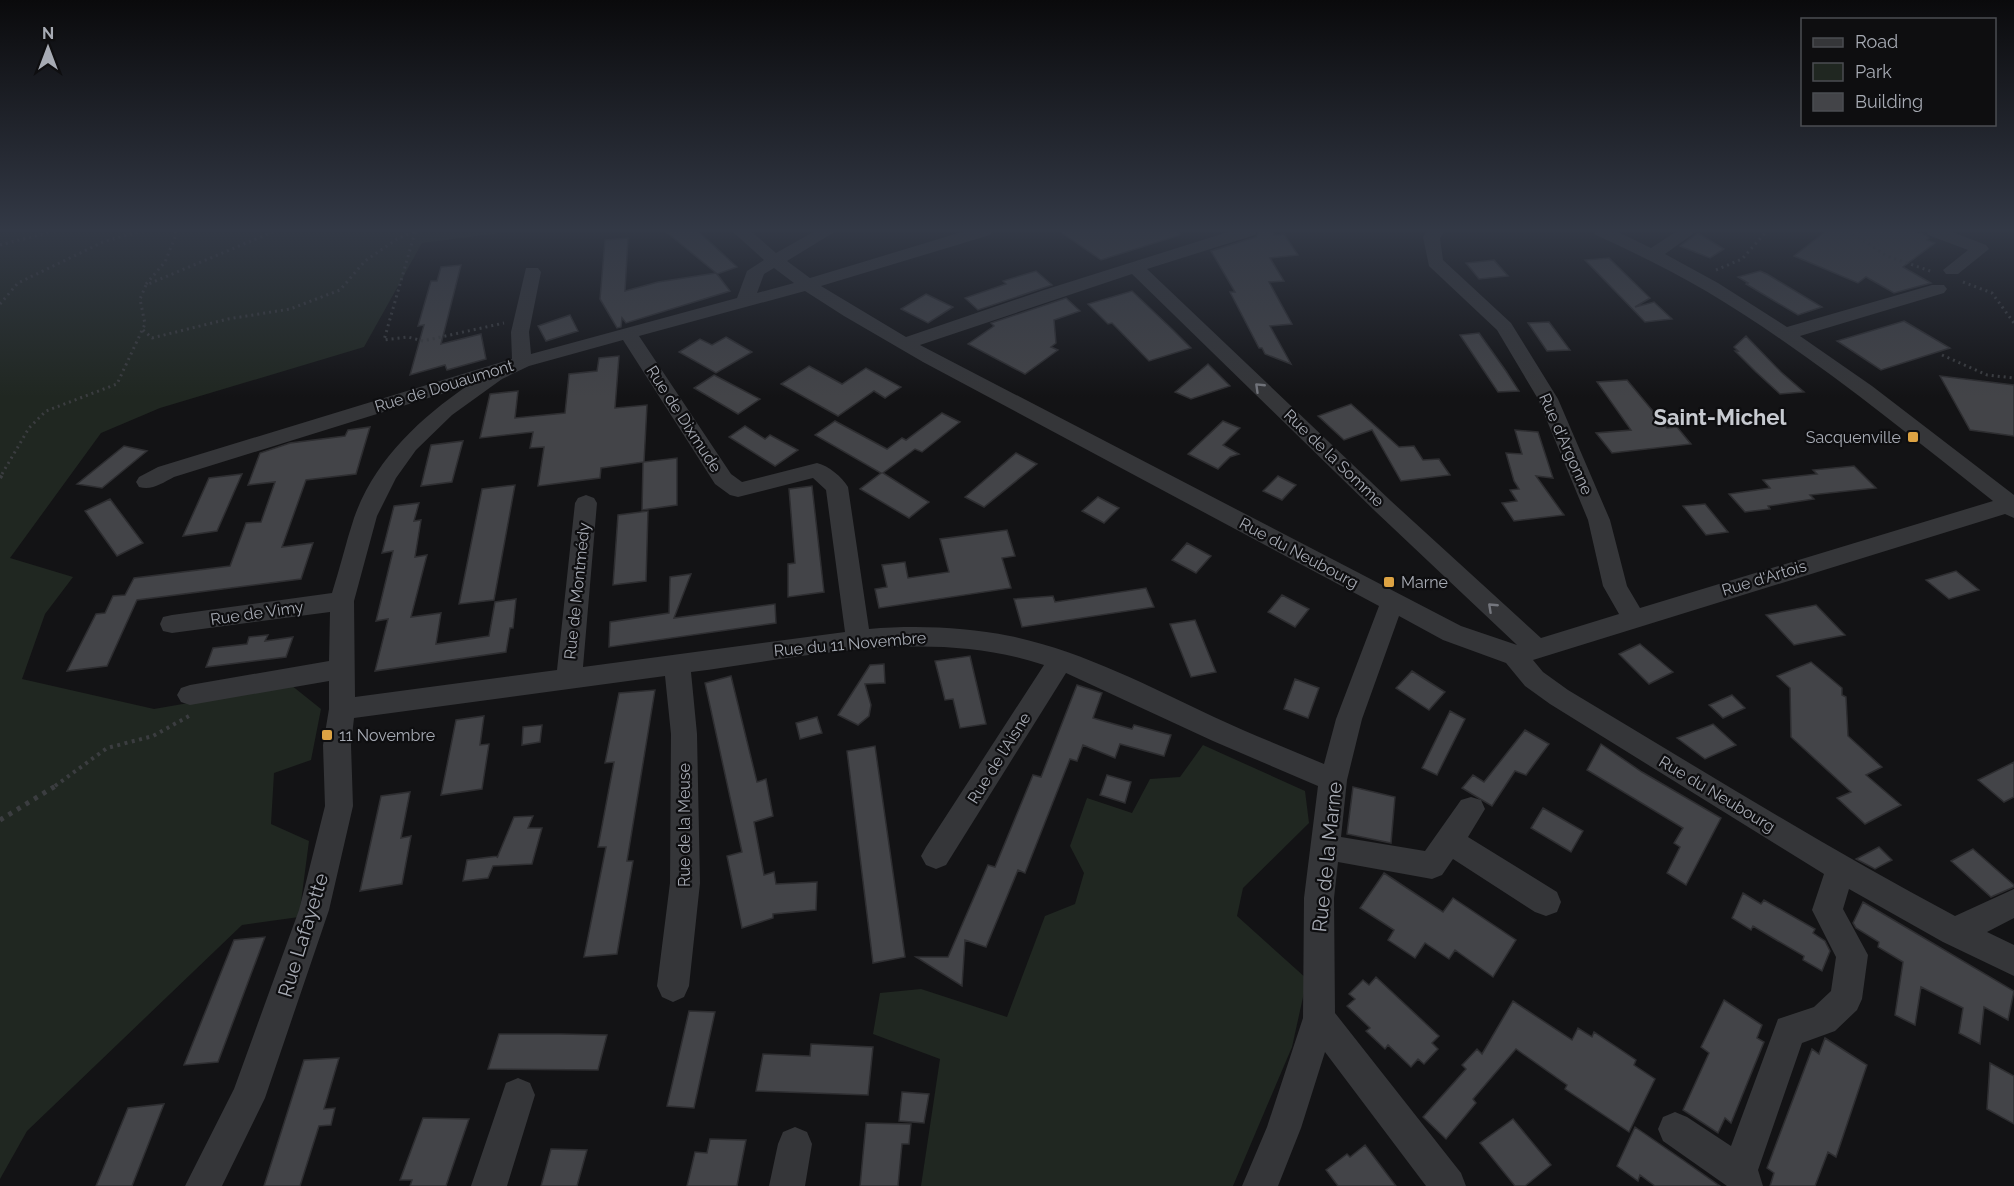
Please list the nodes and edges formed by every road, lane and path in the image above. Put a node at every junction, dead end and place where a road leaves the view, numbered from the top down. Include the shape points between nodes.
1 (15, 286) edge
2 (145, 286) edge
3 (343, 286) edge
4 (399, 286) edge
5 (529, 286) edge
6 (751, 286) edge
7 (801, 286) edge
8 (808, 286) edge
9 (1077, 286) edge
10 (1155, 286) edge
11 (1461, 286) edge
12 (1709, 286) edge
13 (1938, 289) dead end
14 (745, 302) junction
15 (0, 304) edge
16 (522, 319) junction
17 (143, 330) junction
18 (1785, 334) junction
19 (629, 335) junction
20 (905, 344) junction
21 (1942, 355) dead end
22 (522, 363) junction
23 (2014, 378) edge
24 (0, 478) edge
25 (147, 482) dead end
26 (586, 503) dead end
27 (2013, 506) edge
28 (342, 601) junction
29 (1392, 602) junction
30 (1633, 618) junction
31 (172, 624) dead end
32 (858, 640) junction
33 (1525, 652) junction
34 (1061, 660) junction
35 (677, 664) junction
36 (342, 669) junction
37 (569, 679) junction
38 (194, 703) joint
39 (342, 709) junction
40 (1333, 780) junction
41 (1471, 809) dead end
42 (0, 820) edge
43 (1449, 842) junction
44 (1326, 847) junction
45 (936, 856) dead end
46 (1841, 867) junction
47 (1546, 902) dead end
48 (2014, 903) edge
49 (1954, 932) junction
50 (2014, 961) edge
51 (673, 986) dead end
52 (1318, 1018) junction
53 (518, 1095) dead end
54 (1675, 1129) dead end
55 (795, 1144) dead end
56 (1743, 1179) edge
57 (203, 1186) edge
58 (489, 1186) edge
59 (787, 1186) edge
60 (1260, 1186) edge
61 (1448, 1186) edge

1 - 15 path
2 - 17 path via 140,299 146,324
3 - 17 path via 290,309 152,338
4 - 16 path via 384,340 423,341
5 - 16 street
6 - 14 street
7 - 14 street, Rue de Douaumont
8 - 20 street, Rue du Neubourg
9 - 20 street
33 -> 10 street, Rue de la Somme via 1383,506
11 - 30 street, Rue d'Argonne via 1504,327 1548,399 1599,520 1615,586
12 - 18 street
13 - 18 street
14 - 19 street, Rue de Douaumont
16 - 22 street
17 - 24 path via 117,384 46,411 24,436
18 - 27 street via 1899,416
19 - 22 street, Rue de Douaumont
19 - 32 street, Rue de Dixmude via 723,479 738,490 817,470 837,487
20 - 29 street, Rue du Neubourg
21 - 23 path via 1987,375
22 - 25 street, Rue de Douaumont via 165,472
22 - 28 street, Rue Lafayette via 495,375 445,410 409,445 386,475 366,516
26 - 37 street, Rue de Montmédy
27 - 30 street, Rue d'Artois
28 - 31 street, Rue de Vimy
28 - 36 street, Rue Lafayette
29 - 33 street, Rue du Neubourg via 1452,633
29 - 40 street, Rue de la Marne via 1349,719
30 - 33 street, Rue d'Artois
32 - 34 street, Rue du 11 Novembre via 908,636 983,641
32 - 35 street, Rue du 11 Novembre
33 - 46 street, Rue du Neubourg via 1534,679 1559,697
34 - 40 street, Rue du 11 Novembre via 1099,673
34 - 45 street, Rue de l'Aisne
35 - 37 street, Rue du 11 Novembre
35 - 51 street, Rue de la Meuse via 684,734 685,883
36 - 38 street
36 - 39 street, Rue Lafayette
37 - 39 street, Rue du 11 Novembre
38 - 42 path via 153,736 107,748 68,778
39 - 57 street, Rue Lafayette via 337,745 339,806 314,910 248,1098
40 - 44 street, Rue de la Marne
41 - 43 street
43 - 44 street via 1432,866
43 - 47 street
44 - 52 street, Rue de la Marne via 1319,898
46 - 49 street, Rue du Neubourg
46 - 56 street via 1827,910 1852,955 1846,999 1824,1020 1790,1031
48 - 49 street
49 - 50 street, Rue du Neubourg
52 - 60 street, Rue de la Marne via 1284,1128
52 - 61 street
53 - 58 street
54 - 56 street
55 - 59 street

